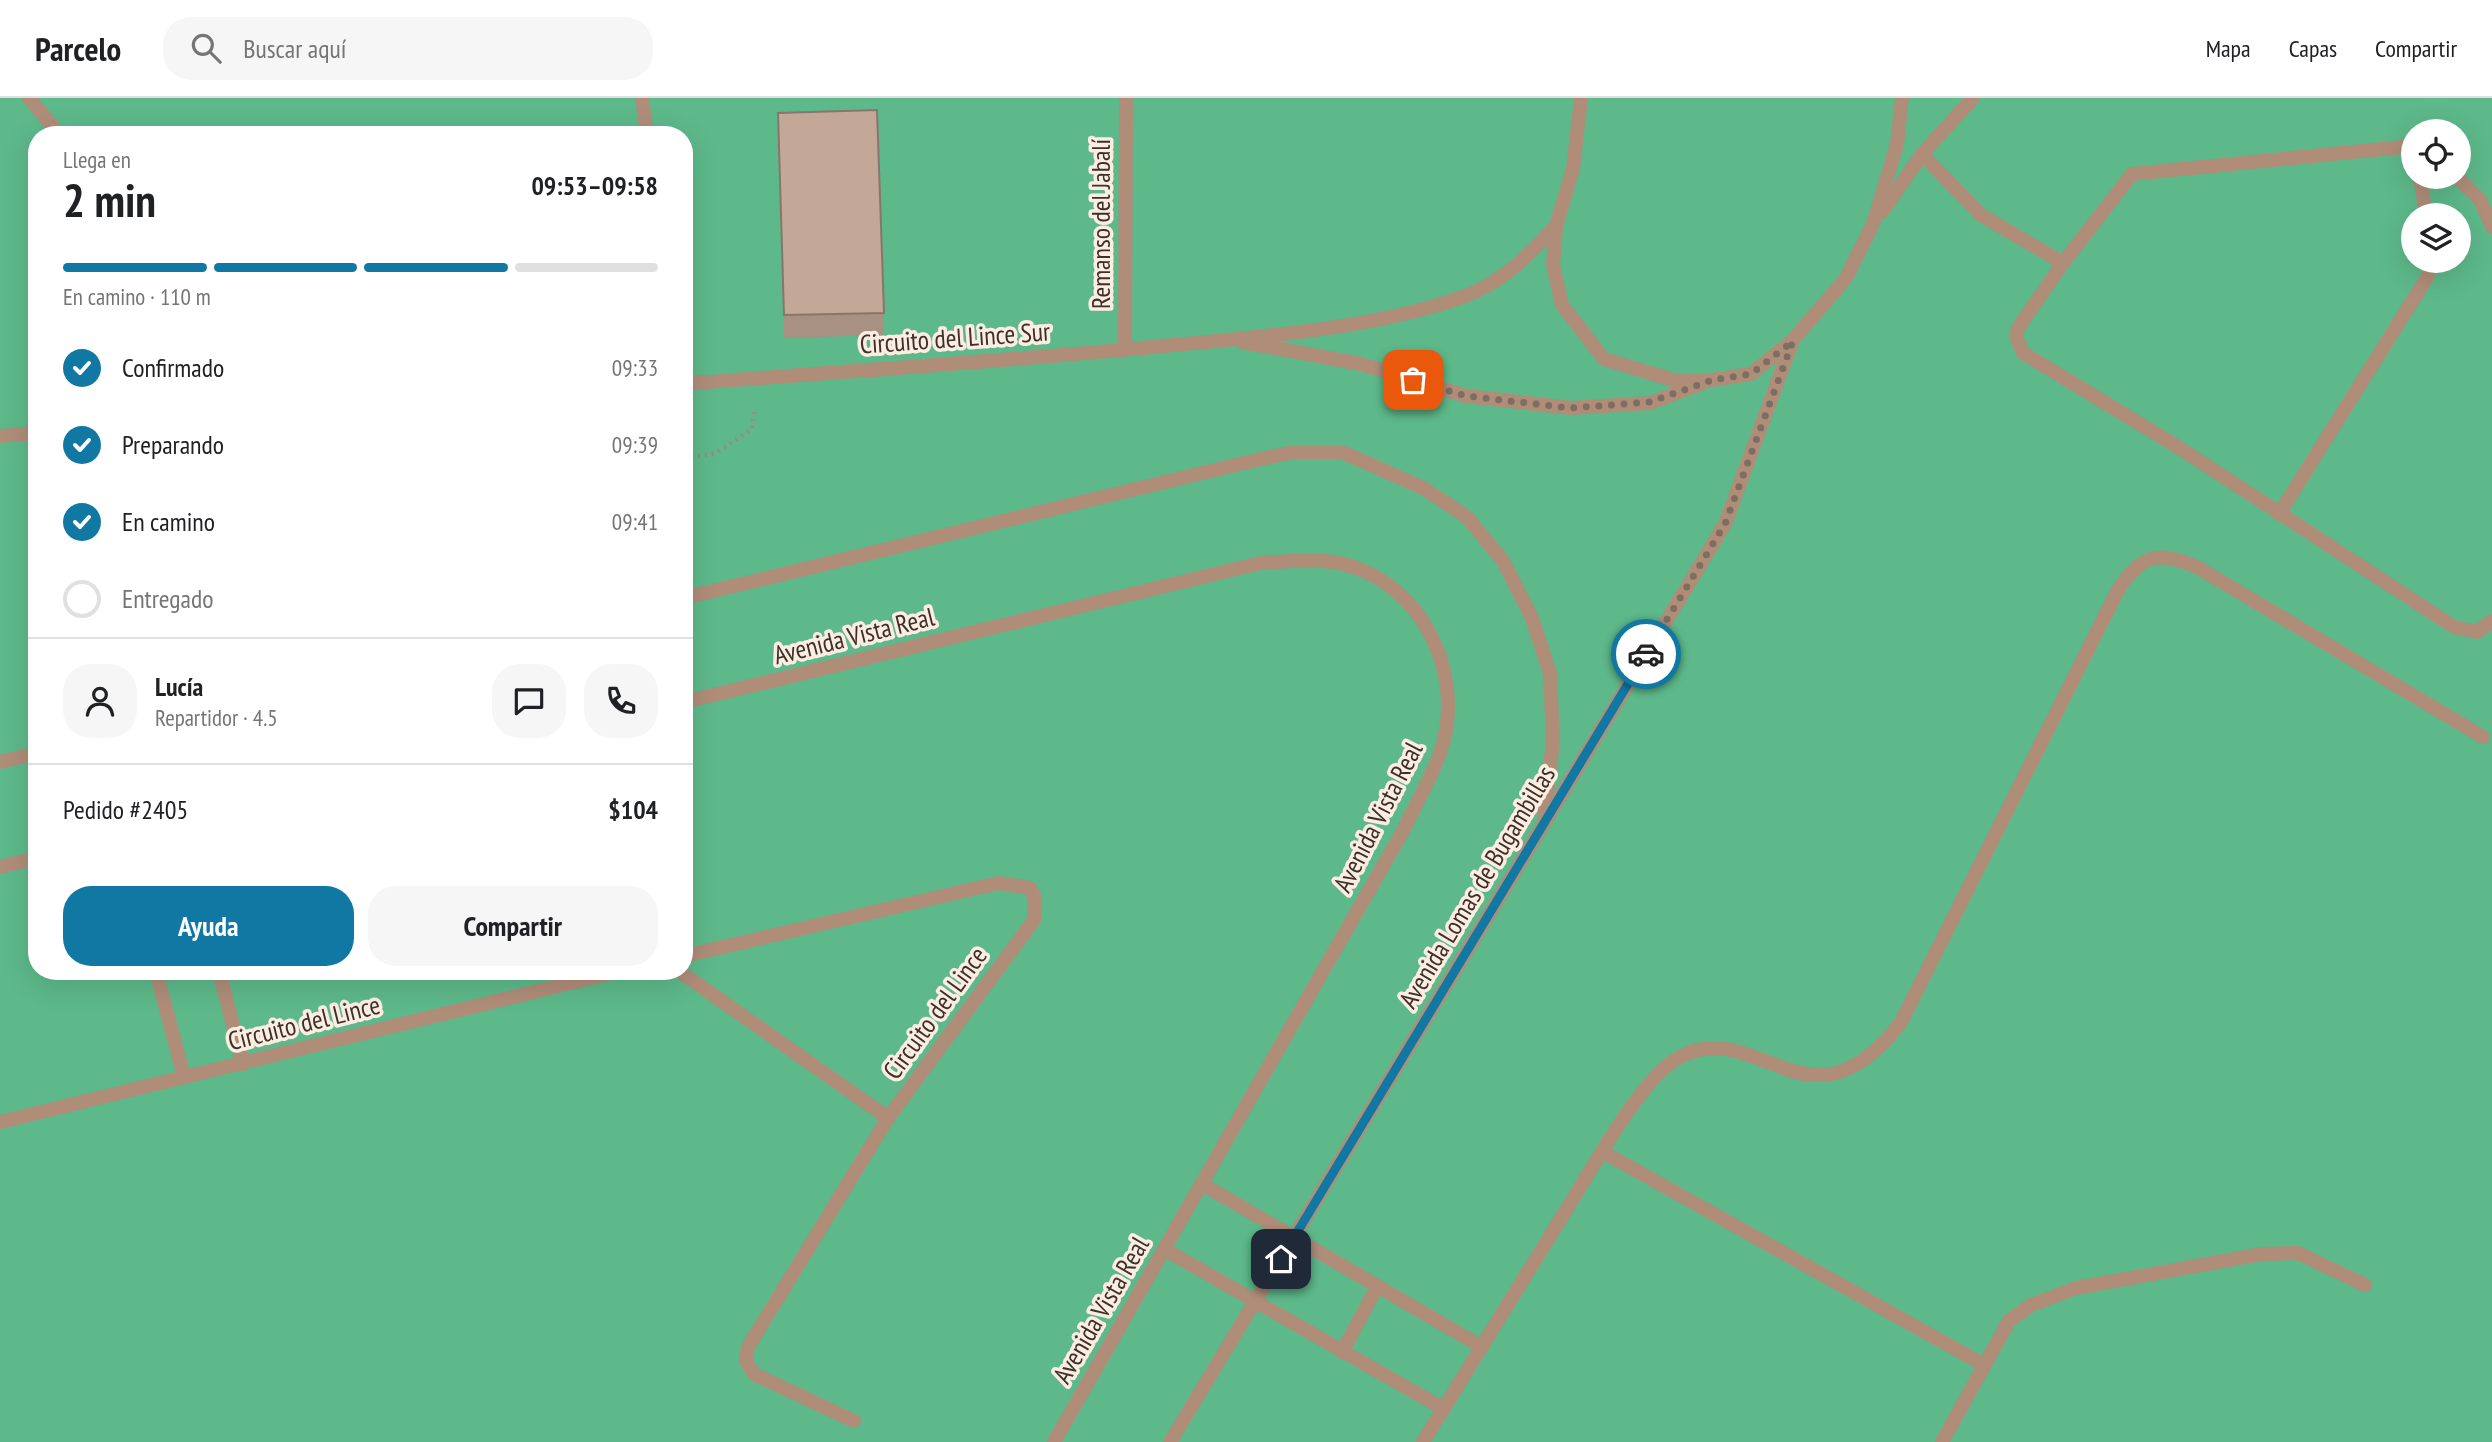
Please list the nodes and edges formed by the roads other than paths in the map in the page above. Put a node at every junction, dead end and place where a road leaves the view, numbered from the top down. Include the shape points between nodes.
1 (29, 98) edge
2 (642, 98) edge
3 (1126, 98) edge
4 (1581, 98) edge
5 (1902, 98) edge
6 (1973, 98) edge
7 (52, 126) edge
8 (646, 126) edge
9 (2401, 147) edge
10 (1922, 154) junction
11 (2471, 187) edge
12 (1873, 224) junction
13 (1556, 226) junction
14 (2492, 227) edge
15 (2063, 263) junction
16 (2428, 273) edge
17 (1230, 340) junction
18 (1793, 341) junction
19 (1125, 350) junction
20 (1712, 380) junction
21 (693, 383) edge
22 (28, 434) edge
23 (0, 436) edge
24 (2279, 514) junction
25 (693, 596) edge
26 (2492, 621) edge
27 (693, 700) edge
28 (2483, 737) dead end
29 (28, 755) edge
30 (0, 762) edge
31 (1543, 825) junction
32 (28, 860) edge
33 (0, 867) edge
34 (693, 954) edge
35 (158, 980) edge
36 (221, 980) edge
37 (584, 980) edge
38 (692, 980) edge
39 (243, 1064) junction
40 (184, 1077) junction
41 (888, 1118) junction
42 (0, 1122) edge
43 (1602, 1152) junction
44 (1202, 1184) junction
45 (1293, 1238) junction
46 (1164, 1249) junction
47 (2365, 1285) dead end
48 (1377, 1287) junction
49 (1255, 1302) junction
50 (1482, 1347) junction
51 (1342, 1352) junction
52 (1984, 1365) junction
53 (1444, 1409) junction
54 (854, 1421) dead end
55 (1054, 1442) edge
56 (1170, 1442) edge
57 (1423, 1442) edge
58 (1942, 1442) edge

1 - 7 street
2 - 8 street
3 - 19 street, Remanso del Jabalí
4 - 13 street via 1573,169
5 - 12 street via 1898,144
6 - 10 street
9 - 15 street via 2140,171 2122,185
10 - 12 street
10 - 15 street via 1981,215
11 - 14 street
12 - 18 street via 1846,278
13 - 17 street, Circuito del Lince Sur via 1516,268 1466,296 1386,317
13 - 20 street via 1553,265 1562,305 1604,359 1672,380
15 - 24 street via 2018,328 2016,336 2023,353
16 - 24 street
17 - 19 street, Circuito del Lince Sur
17 - 20 street, Circuito del Lince Sur via 1361,364 1466,396 1571,408 1650,402
18 - 20 street via 1751,374
18 - 31 street, Avenida Lomas de Bugambillas via 1725,524
19 - 21 street, Circuito del Lince Sur
22 - 23 street
24 - 26 street via 2454,627 2477,632
25 - 31 street via 1293,452 1342,452 1423,488 1467,517 1503,561 1532,618 1550,673 1553,741
27 - 44 street, Avenida Vista Real via 1265,562 1326,561 1367,573 1403,597 1427,624 1445,663 1450,698 1441,752 1403,831
28 - 43 street via 2197,567 2178,558 2152,556 2130,572 2118,590 1901,1022 1882,1047 1829,1075 1793,1074 1732,1049 1706,1047 1661,1069
29 - 30 street
31 - 45 street, Avenida Lomas de Bugambillas
32 - 33 street
34 - 41 street, Circuito del Lince via 999,883 1030,888 1035,898 1034,920
35 - 40 street
36 - 39 street
37 - 39 street, Circuito del Lince
38 - 41 street
39 - 40 street, Circuito del Lince
40 - 42 street, Circuito del Lince
41 - 54 street, Circuito del Lince via 746,1354 754,1374
43 - 50 street
43 - 52 street
44 - 45 street
44 - 46 street, Avenida Vista Real
45 - 48 street
45 - 49 street, Avenida Lomas de Bugambillas
46 - 49 street
46 - 55 street, Avenida Vista Real
47 - 52 street via 2298,1253 2262,1254 2076,1288 2031,1305 2009,1321
48 - 50 street
48 - 51 street
49 - 51 street
49 - 56 street, Avenida Lomas de Bugambillas
50 - 53 street
51 - 53 street
52 - 58 street
53 - 57 street

